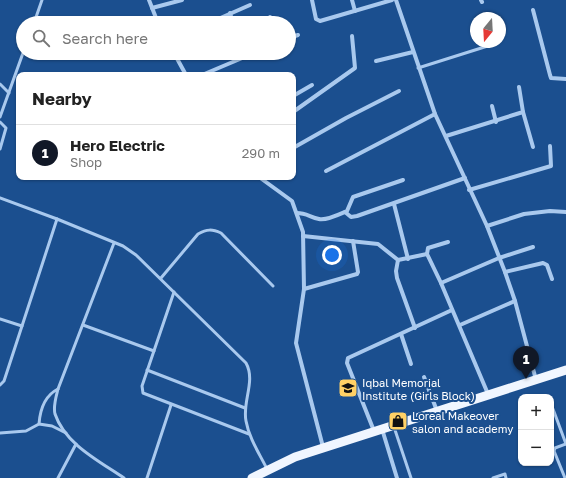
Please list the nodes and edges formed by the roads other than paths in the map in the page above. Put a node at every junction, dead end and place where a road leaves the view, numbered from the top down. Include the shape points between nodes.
1 (42, 0) edge
2 (149, 0) edge
3 (182, 0) edge
4 (312, 0) edge
5 (352, 0) edge
6 (392, 0) edge
7 (396, 0) edge
8 (250, 5) dead end
9 (152, 8) junction
10 (533, 10) dead end
11 (356, 12) junction
12 (230, 13) junction
13 (36, 16) edge
14 (155, 16) edge
15 (224, 16) edge
16 (231, 16) edge
17 (352, 36) dead end
18 (481, 48) edge
19 (413, 52) junction
20 (21, 60) edge
21 (178, 60) edge
22 (237, 60) edge
23 (376, 61) dead end
24 (418, 68) junction
25 (16, 72) edge
26 (184, 72) edge
27 (209, 72) edge
28 (16, 73) edge
29 (566, 79) edge
30 (0, 84) edge
31 (312, 85) dead end
32 (519, 87) dead end
33 (399, 92) dead end
34 (9, 93) junction
35 (296, 94) edge
36 (492, 106) dead end
37 (296, 110) edge
38 (523, 112) junction
39 (435, 114) junction
40 (0, 118) edge
41 (0, 122) edge
42 (496, 122) junction
43 (446, 136) junction
44 (296, 146) edge
45 (550, 146) dead end
46 (533, 147) dead end
47 (0, 149) edge
48 (326, 171) dead end
49 (465, 178) junction
50 (263, 180) edge
51 (403, 180) dead end
52 (469, 190) junction
53 (0, 198) edge
54 (394, 204) junction
55 (345, 212) junction
56 (566, 212) edge
57 (297, 213) junction
58 (57, 219) junction
59 (487, 226) junction
60 (303, 236) junction
61 (353, 241) junction
62 (448, 242) dead end
63 (114, 243) junction
64 (533, 247) dead end
65 (427, 254) junction
66 (499, 258) junction
67 (408, 259) junction
68 (398, 260) junction
69 (505, 272) junction
70 (161, 278) junction
71 (552, 279) dead end
72 (441, 283) junction
73 (273, 286) dead end
74 (304, 289) junction
75 (174, 292) junction
76 (515, 301) junction
77 (452, 310) junction
78 (0, 319) edge
79 (83, 325) junction
80 (460, 325) junction
81 (22, 326) junction
82 (415, 328) junction
83 (401, 334) junction
84 (154, 351) junction
85 (411, 364) dead end
86 (147, 370) junction
87 (566, 370) edge
88 (424, 377) dead end
89 (536, 380) junction
90 (0, 385) edge
91 (58, 389) junction
92 (488, 394) junction
93 (171, 405) junction
94 (245, 408) junction
95 (437, 410) junction
96 (554, 412) edge
97 (39, 424) junction
98 (393, 425) junction
99 (378, 430) junction
100 (0, 434) edge
101 (68, 434) junction
102 (249, 434) junction
103 (76, 444) junction
104 (566, 444) edge
105 (323, 447) junction
106 (267, 469) junction
107 (564, 474) edge
108 (58, 478) edge
109 (124, 478) edge
110 (147, 478) edge
111 (254, 478) edge
112 (397, 478) edge
113 (411, 478) edge
114 (493, 478) edge
115 (506, 478) edge
116 (565, 478) edge

1 - 13 lane
2 - 9 street
3 - 9 street
4 - 11 street via 317,20
5 - 11 street
6 - 11 street
7 - 19 street
8 - 12 street
9 - 14 street
10 - 29 street via 550,75
12 - 15 street
12 - 16 street
17 - 37 street via 356,68
18 - 24 lane
19 - 23 street
19 - 24 street
20 - 25 lane
21 - 26 street
22 - 27 street
24 - 39 street
28 - 34 lane
30 - 34 lane
31 - 35 street
32 - 38 street
33 - 44 street
34 - 40 lane
36 - 42 street
38 - 42 street
38 - 46 street
39 - 43 street
39 - 48 street
41 - 47 lane via 6,128
42 - 43 street
43 - 49 street
45 - 52 street via 551,166
49 - 52 street
49 - 54 street
50 - 57 street via 292,201
51 - 55 street via 353,198
52 - 59 street
53 - 58 lane
54 - 55 street via 357,216
54 - 67 street
55 - 57 street via 322,220
56 - 59 street via 524,214
57 - 60 street
58 - 63 lane
58 - 81 lane
59 - 66 street
60 - 61 street
60 - 74 street
61 - 68 street via 381,246
61 - 74 street via 357,274
62 - 65 street via 428,248
63 - 70 lane via 136,255
63 - 79 lane
64 - 66 street
65 - 67 street
65 - 72 street
66 - 69 street
66 - 72 street
67 - 68 street
68 - 82 street via 396,270
69 - 71 street via 542,263 547,265
69 - 76 street
70 - 73 lane via 198,234 206,229 221,233
70 - 75 lane
72 - 77 street
74 - 105 street via 296,343
75 - 84 lane
75 - 94 lane via 246,363 250,378
76 - 80 street
76 - 89 street
77 - 80 street
77 - 82 street
78 - 81 lane
79 - 84 lane
79 - 91 lane
80 - 92 street
81 - 90 lane via 4,381
82 - 83 street
83 - 85 street
83 - 99 street via 348,359
84 - 86 lane
86 - 93 lane via 142,386 143,393
86 - 94 lane
87 - 89 main road
88 - 95 street
89 - 92 main road
91 - 97 lane via 49,395 43,404
91 - 101 lane via 55,413
92 - 95 main road
93 - 102 lane
93 - 110 lane
94 - 102 lane
95 - 98 main road
96 - 104 lane
97 - 100 lane via 26,430
97 - 101 lane via 52,426
98 - 99 main road
98 - 113 lane
99 - 105 main road
99 - 112 street
101 - 103 lane
102 - 106 lane
103 - 108 lane
103 - 109 lane
104 - 107 lane via 555,448 554,452
105 - 106 main road
106 - 111 main road
107 - 116 lane
114 - 115 lane via 505,474

